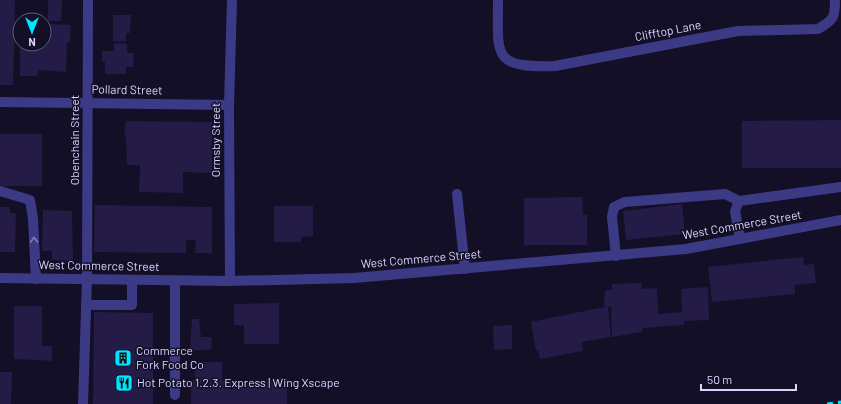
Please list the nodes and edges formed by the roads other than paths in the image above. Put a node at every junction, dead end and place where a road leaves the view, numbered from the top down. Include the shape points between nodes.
1 (88, 0) edge
2 (232, 0) edge
3 (498, 0) edge
4 (835, 0) edge
5 (0, 102) edge
6 (88, 103) junction
7 (229, 105) junction
8 (841, 187) edge
9 (0, 191) edge
10 (457, 194) dead end
11 (739, 201) junction
12 (841, 220) edge
13 (740, 239) junction
14 (616, 256) junction
15 (465, 269) junction
16 (0, 278) edge
17 (36, 279) junction
18 (87, 279) junction
19 (132, 280) junction
20 (175, 280) junction
21 (230, 281) junction
22 (86, 305) junction
23 (175, 395) dead end
24 (83, 404) edge

1 - 6 street, Obenchain Street
2 - 7 street, Ormsby Street
3 - 4 street, Clifftop Lane via 498,44 501,54 512,64 531,67 555,66 738,31 818,28 829,23 835,15
5 - 6 street, Pollard Street
6 - 7 street, Pollard Street
6 - 18 street, Obenchain Street
7 - 21 street, Ormsby Street
8 - 11 street
17 -> 9 street via 34,219 30,200
10 - 15 street
11 - 13 street via 735,211
11 - 14 street via 725,194 625,202 614,207 612,217
12 - 13 street, West Commerce Street
13 - 14 street, West Commerce Street via 686,249
14 - 15 street, West Commerce Street
15 - 21 street, West Commerce Street via 354,278
16 - 17 street, West Commerce Street
17 - 18 street, West Commerce Street
18 - 19 street, West Commerce Street
18 - 22 street, Obenchain Street
19 - 20 street, West Commerce Street
19 - 22 street via 132,305
20 - 21 street, West Commerce Street
20 - 23 street
22 - 24 street, Obenchain Street

